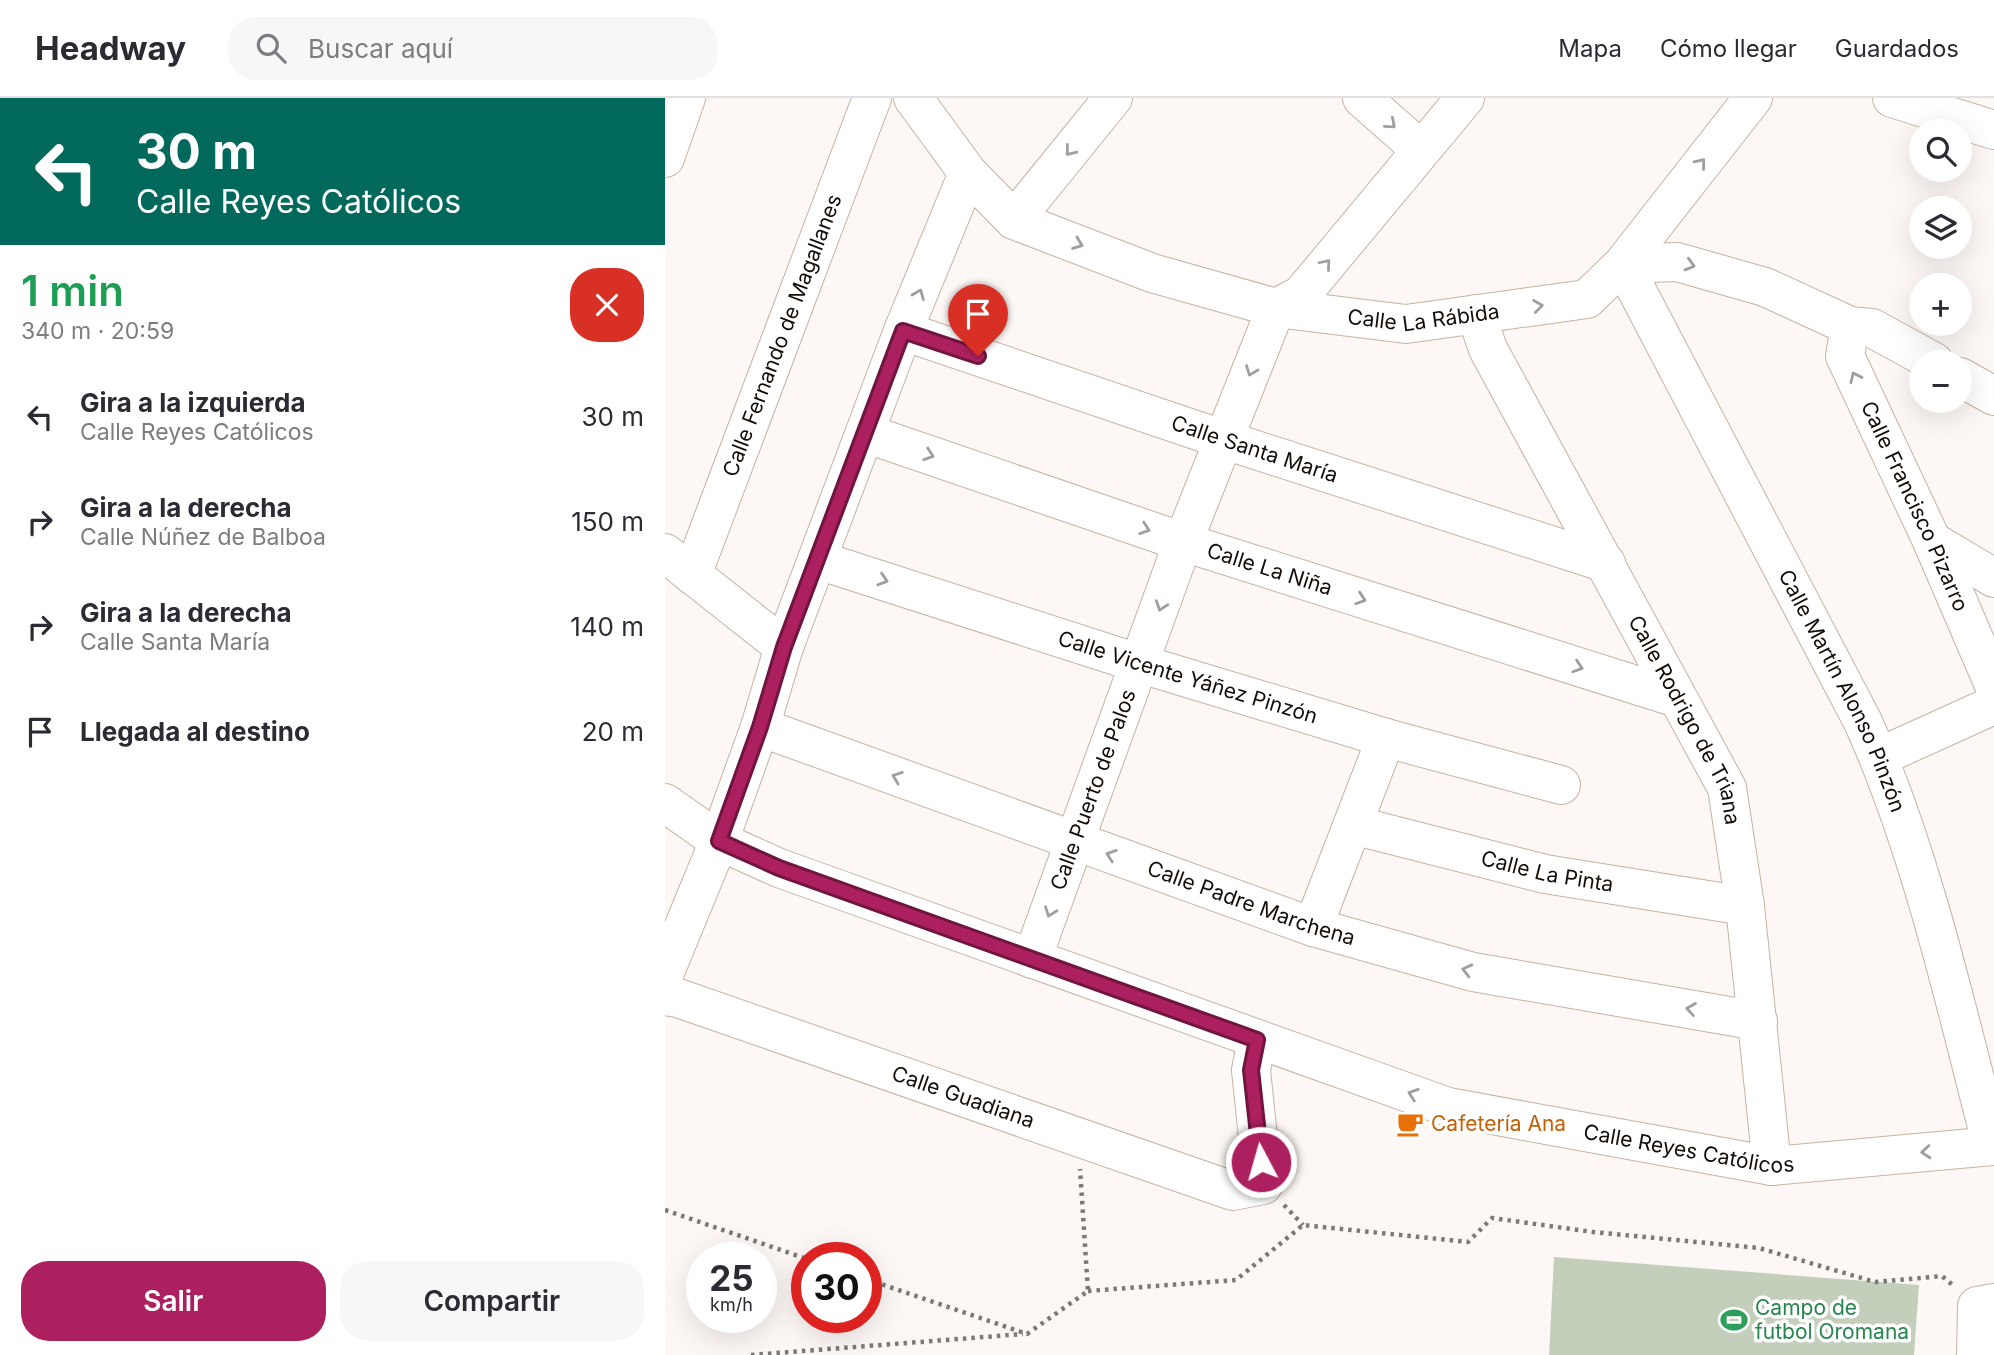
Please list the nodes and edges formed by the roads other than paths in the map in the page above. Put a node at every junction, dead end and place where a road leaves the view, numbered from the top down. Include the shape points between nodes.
1 (686, 98) edge
2 (872, 98) edge
3 (913, 98) edge
4 (1113, 98) edge
5 (1361, 98) edge
6 (1465, 98) edge
7 (1753, 98) edge
8 (1892, 98) edge
9 (1994, 130) edge
10 (1421, 150) junction
11 (665, 158) edge
12 (968, 173) junction
13 (1014, 220) junction
14 (1623, 264) junction
15 (1276, 308) junction
16 (1476, 314) junction
17 (1850, 326) junction
18 (903, 331) junction
19 (1912, 350) edge
20 (1972, 384) edge
21 (1994, 396) edge
22 (865, 433) junction
23 (1225, 440) junction
24 (1932, 541) junction
25 (1183, 542) junction
26 (818, 559) junction
27 (1607, 563) junction
28 (679, 564) edge
29 (1994, 578) edge
30 (784, 647) junction
31 (1141, 664) junction
32 (1994, 685) edge
33 (1677, 698) junction
34 (1994, 705) edge
35 (760, 727) junction
36 (1386, 738) junction
37 (1879, 757) junction
38 (1561, 785) dead end
39 (665, 803) edge
40 (1353, 825) junction
41 (719, 841) junction
42 (1076, 843) junction
43 (1745, 906) junction
44 (1313, 927) junction
45 (1033, 960) junction
46 (665, 972) edge
47 (665, 996) edge
48 (1758, 1021) junction
49 (1257, 1040) junction
50 (1993, 1146) edge
51 (1772, 1166) junction
52 (1986, 1304) edge
53 (1976, 1355) edge

1 - 11 street
2 - 28 street, Calle Fernando de Magallanes
3 - 12 street
4 -> 13 street
5 -> 10 street
6 - 10 street
14 -> 7 street, Calle La Rábida
8 - 9 street
15 -> 10 street via 1301,295
12 - 13 street
18 -> 12 street
13 -> 15 street, Calle La Rábida via 1151,273
16 -> 14 street, Calle La Rábida via 1587,299
14 -> 17 street via 1677,262 1765,287
14 - 37 street, Calle Martín Alonso Pinzón
15 - 16 street, Calle La Rábida via 1406,324
15 -> 23 street, Calle Puerto de Palos
16 - 27 street, Calle Rodrigo de Triana via 1488,349
17 - 19 street via 1872,328
24 -> 17 street, Calle Francisco Pizarro via 1845,356
18 - 22 street
18 - 23 street, Calle Santa María
20 - 21 street
22 -> 25 street, Calle La Niña
22 - 26 street
23 - 25 street, Calle Puerto de Palos
23 - 27 street, Calle Santa María
24 - 29 street
24 - 32 street, Calle Francisco Pizarro
25 -> 31 street, Calle Puerto de Palos
25 -> 33 street, Calle La Niña
26 - 30 street
26 -> 31 street, Calle Vicente Yáñez Pinzón
27 - 33 street, Calle Rodrigo de Triana
28 - 30 street
30 - 35 street
31 - 36 street, Calle Vicente Yáñez Pinzón
31 - 42 street, Calle Puerto de Palos
33 - 43 street, Calle Rodrigo de Triana via 1727,788
34 - 37 street
35 - 41 street
42 -> 35 street, Calle Padre Marchena
36 - 38 street, Calle Vicente Yáñez Pinzón
36 - 40 street
37 - 50 street, Calle Martín Alonso Pinzón via 1924,892
39 - 41 street, Calle Reyes Católicos
40 - 43 street, Calle La Pinta via 1545,874
40 - 44 street
41 - 45 street, Calle Reyes Católicos via 779,868
41 - 46 street
44 -> 42 street, Calle Padre Marchena
42 -> 45 street, Calle Puerto de Palos
43 - 48 street, Calle Rodrigo de Triana
48 -> 44 street, Calle Padre Marchena via 1473,972
45 - 49 street, Calle Reyes Católicos
47 - 49 street, Calle Guadiana via 1233,1191 1263,1185 1251,1070
48 - 51 street, Calle Rodrigo de Triana
51 -> 49 street, Calle Reyes Católicos via 1448,1107
50 -> 51 street, Calle Reyes Católicos
52 - 53 street

